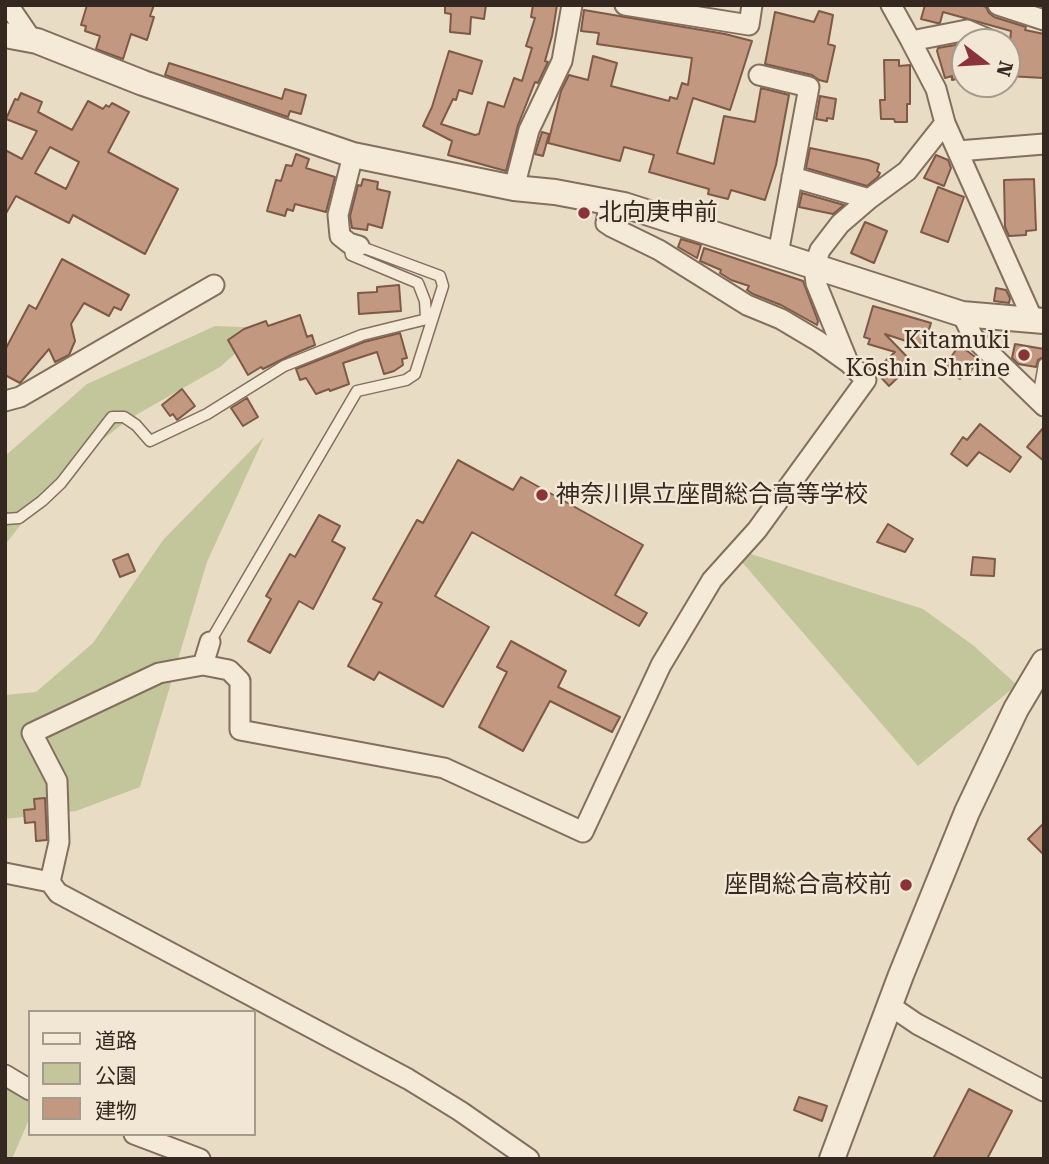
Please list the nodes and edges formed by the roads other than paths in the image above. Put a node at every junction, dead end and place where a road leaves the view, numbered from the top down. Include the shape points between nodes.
1 (8, 5) edge
2 (572, 5) edge
3 (625, 5) edge
4 (752, 5) edge
5 (891, 5) edge
6 (998, 5) edge
7 (1044, 20) edge
8 (951, 33) edge
9 (5, 34) edge
10 (32, 40) junction
11 (911, 41) junction
12 (760, 75) dead end
13 (946, 123) junction
14 (1044, 144) edge
15 (958, 151) junction
16 (353, 155) junction
17 (792, 177) junction
18 (514, 188) junction
19 (869, 199) junction
20 (610, 202) junction
21 (354, 245) junction
22 (778, 254) junction
23 (814, 267) junction
24 (214, 285) dead end
25 (962, 314) junction
26 (1038, 321) edge
27 (849, 363) junction
28 (1044, 364) edge
29 (5, 401) edge
30 (1041, 402) edge
31 (5, 519) edge
32 (209, 642) joint
33 (1044, 662) edge
34 (203, 665) junction
35 (5, 873) edge
36 (50, 882) junction
37 (889, 1005) junction
38 (5, 1075) edge
39 (28, 1089) edge
40 (1044, 1091) edge
41 (139, 1136) edge
42 (200, 1159) edge
43 (529, 1159) edge
44 (832, 1159) edge

1 - 10 street
2 - 18 street via 562,61 529,130
3 - 4 street via 749,25
5 - 11 street
6 - 7 street
8 - 11 street
9 - 10 street
10 - 16 street
11 - 13 street via 936,89
12 - 17 street via 809,88
13 - 15 street
13 - 19 street via 907,171
14 - 15 street
15 - 26 street
16 - 18 street
16 - 21 street via 338,215 340,236
17 - 19 street
17 - 22 street
18 - 20 street
19 - 23 street via 840,224
20 - 22 street
20 - 27 street via 606,223 747,305 782,319
21 - 31 lane via 351,255 418,283 425,301 424,320 362,335 284,366 206,414 150,441 124,417 112,417 61,483 19,518
21 - 32 lane via 440,276 443,286 415,374 357,391
22 - 23 street
23 - 25 street
23 - 27 street via 816,283
24 - 29 street via 20,397
25 - 26 street
25 - 30 street via 973,337
27 - 34 street via 866,380 757,530 712,580 661,665 583,832 444,768 240,730 240,681 229,670
28 - 30 lane
32 - 34 street
33 - 37 street via 967,812
34 - 36 street via 159,673 32,733 57,781 59,842
35 - 36 street
36 - 43 street via 58,893 408,1079
37 - 40 street
37 - 44 street
38 - 39 street
41 - 42 street

